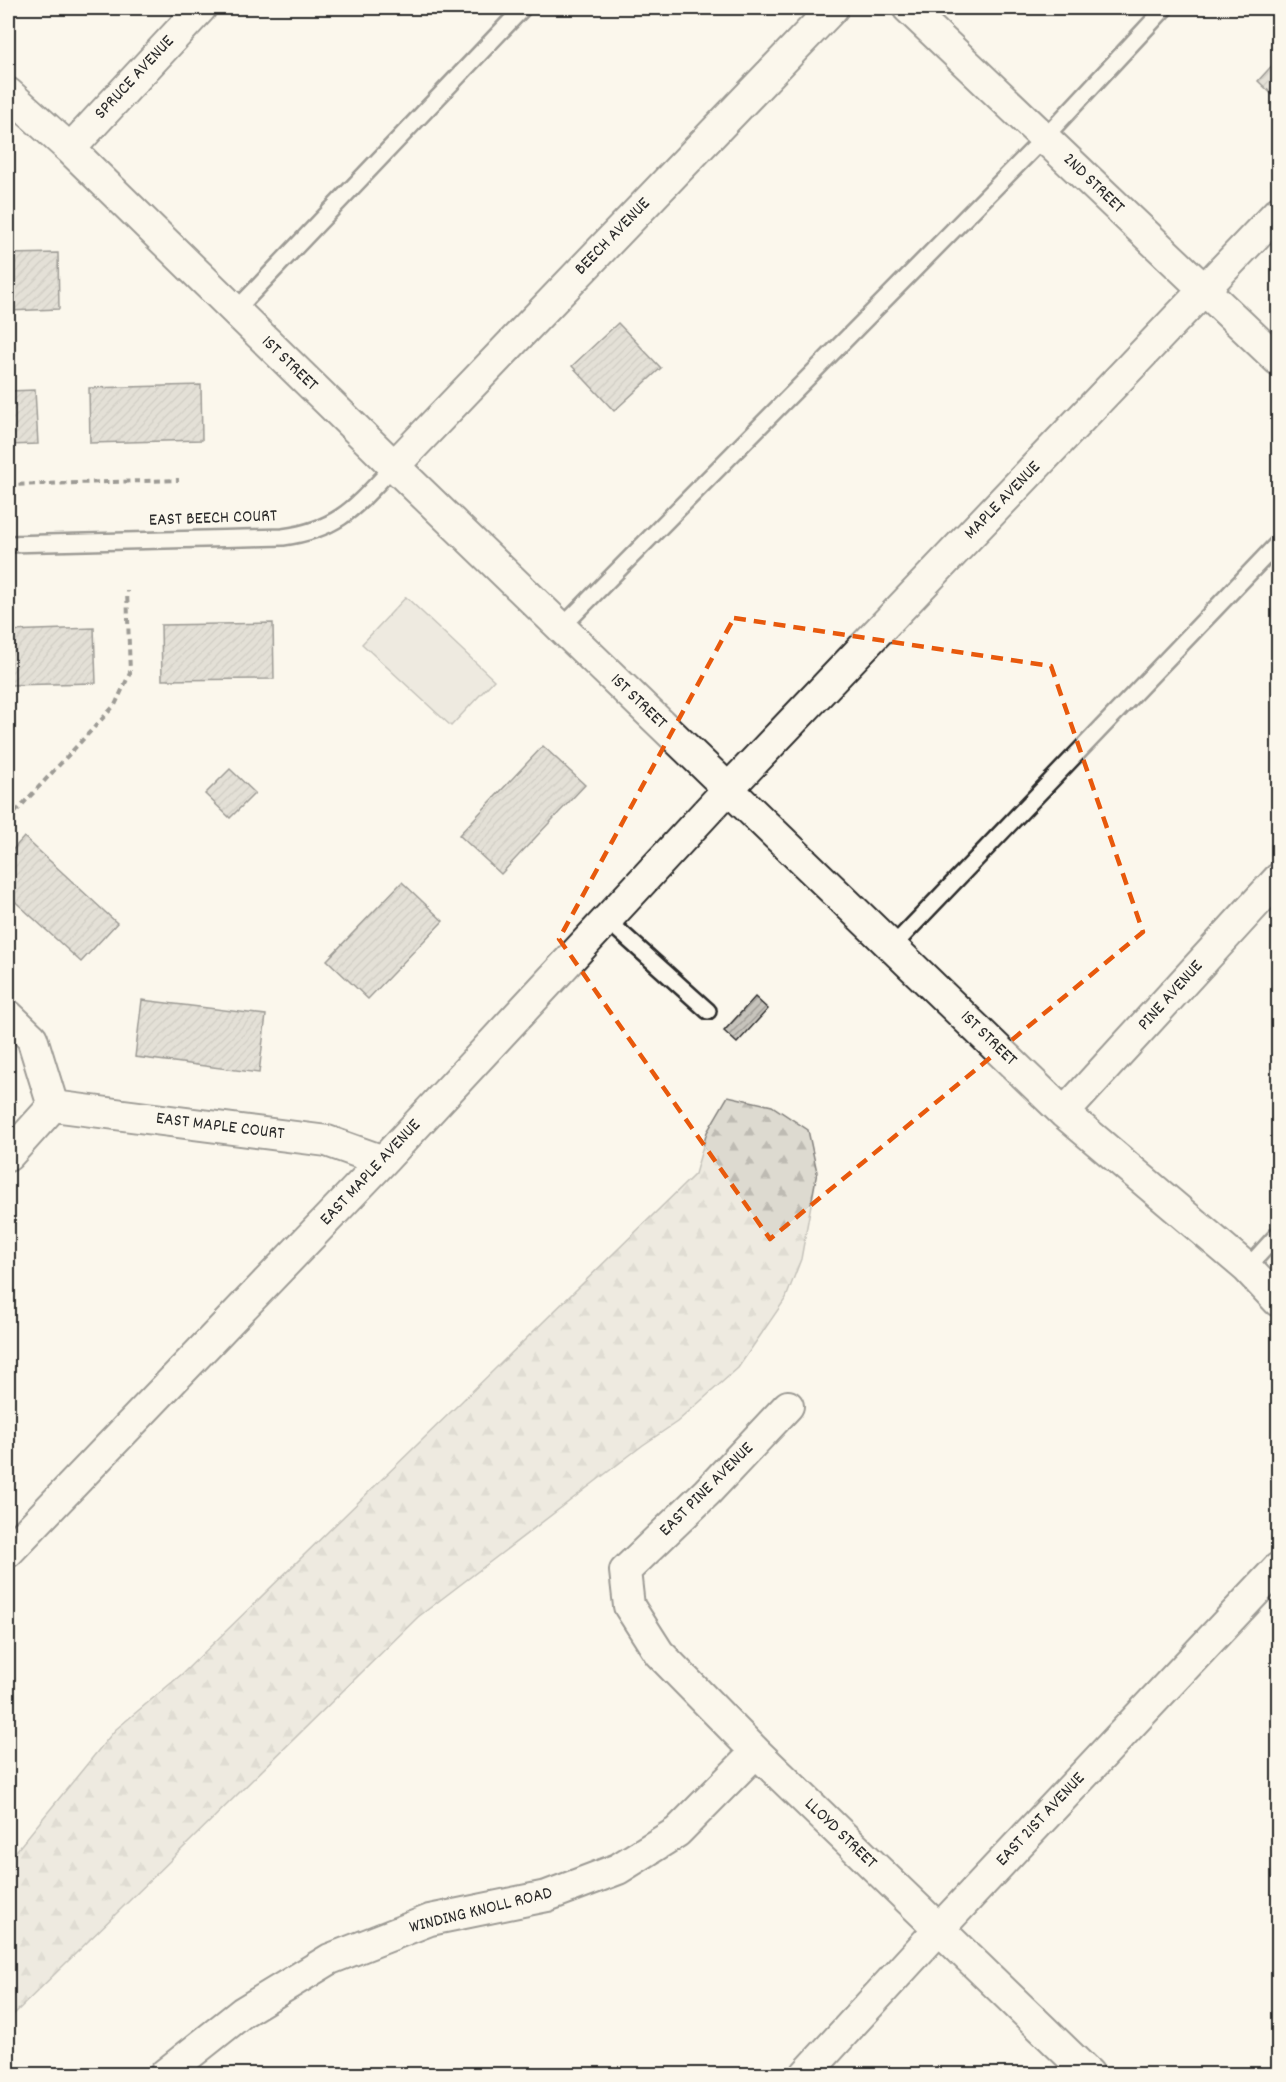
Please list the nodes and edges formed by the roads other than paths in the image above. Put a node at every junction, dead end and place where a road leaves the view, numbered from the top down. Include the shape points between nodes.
1 (201, 8) edge
2 (523, 8) edge
3 (833, 8) edge
4 (908, 8) edge
5 (1165, 8) edge
6 (8, 93) edge
7 (1044, 137) junction
8 (70, 149) junction
9 (1278, 212) edge
10 (1205, 290) junction
11 (235, 311) junction
12 (1278, 360) edge
13 (393, 466) junction
14 (1278, 543) edge
15 (8, 544) edge
16 (561, 628) junction
17 (728, 789) junction
18 (1278, 879) edge
19 (607, 920) junction
20 (892, 947) junction
21 (708, 1011) dead end
22 (8, 1015) edge
23 (54, 1106) junction
24 (1064, 1113) junction
25 (8, 1156) edge
26 (383, 1161) junction
27 (1278, 1234) edge
28 (1247, 1268) junction
29 (1278, 1301) edge
30 (788, 1406) dead end
31 (8, 1552) edge
32 (1278, 1568) edge
33 (625, 1571) joint
34 (756, 1752) junction
35 (938, 1930) junction
36 (165, 2074) edge
37 (806, 2074) edge
38 (1089, 2074) edge

1 - 8 street, SPRUCE AVENUE
2 - 11 lane
3 - 13 street, BEECH AVENUE
4 - 7 street, 2ND STREET
5 - 7 lane
6 - 8 street, 1ST STREET
7 - 10 street, 2ND STREET
7 - 16 lane
8 - 11 street, 1ST STREET
9 - 10 street, MAPLE AVENUE
10 - 12 street, 2ND STREET
10 - 17 street, MAPLE AVENUE
11 - 13 street, 1ST STREET
13 - 15 lane, EAST BEECH COURT via 350,511 309,534
13 - 16 street, 1ST STREET
14 - 20 lane
16 - 17 street, 1ST STREET
17 - 19 street, EAST MAPLE AVENUE
17 - 20 street, 1ST STREET
18 - 24 street, PINE AVENUE
19 - 21 lane
19 - 26 street, EAST MAPLE AVENUE
20 - 24 street, 1ST STREET
22 - 23 street via 32,1038
23 - 25 street
23 - 26 street, EAST MAPLE COURT via 327,1141
24 - 28 street, 1ST STREET
26 - 31 street, EAST MAPLE AVENUE
27 - 28 lane
28 - 29 street, 1ST STREET
30 - 33 street, EAST PINE AVENUE
32 - 35 street, EAST 21ST AVENUE
33 - 34 street, LLOYD STREET via 629,1606 659,1653
34 - 35 street, LLOYD STREET
34 - 36 street, WINDING KNOLL ROAD via 677,1832 618,1869 547,1896 430,1920 330,1959 243,2012
35 - 37 street, EAST 21ST AVENUE
35 - 38 street, LLOYD STREET

